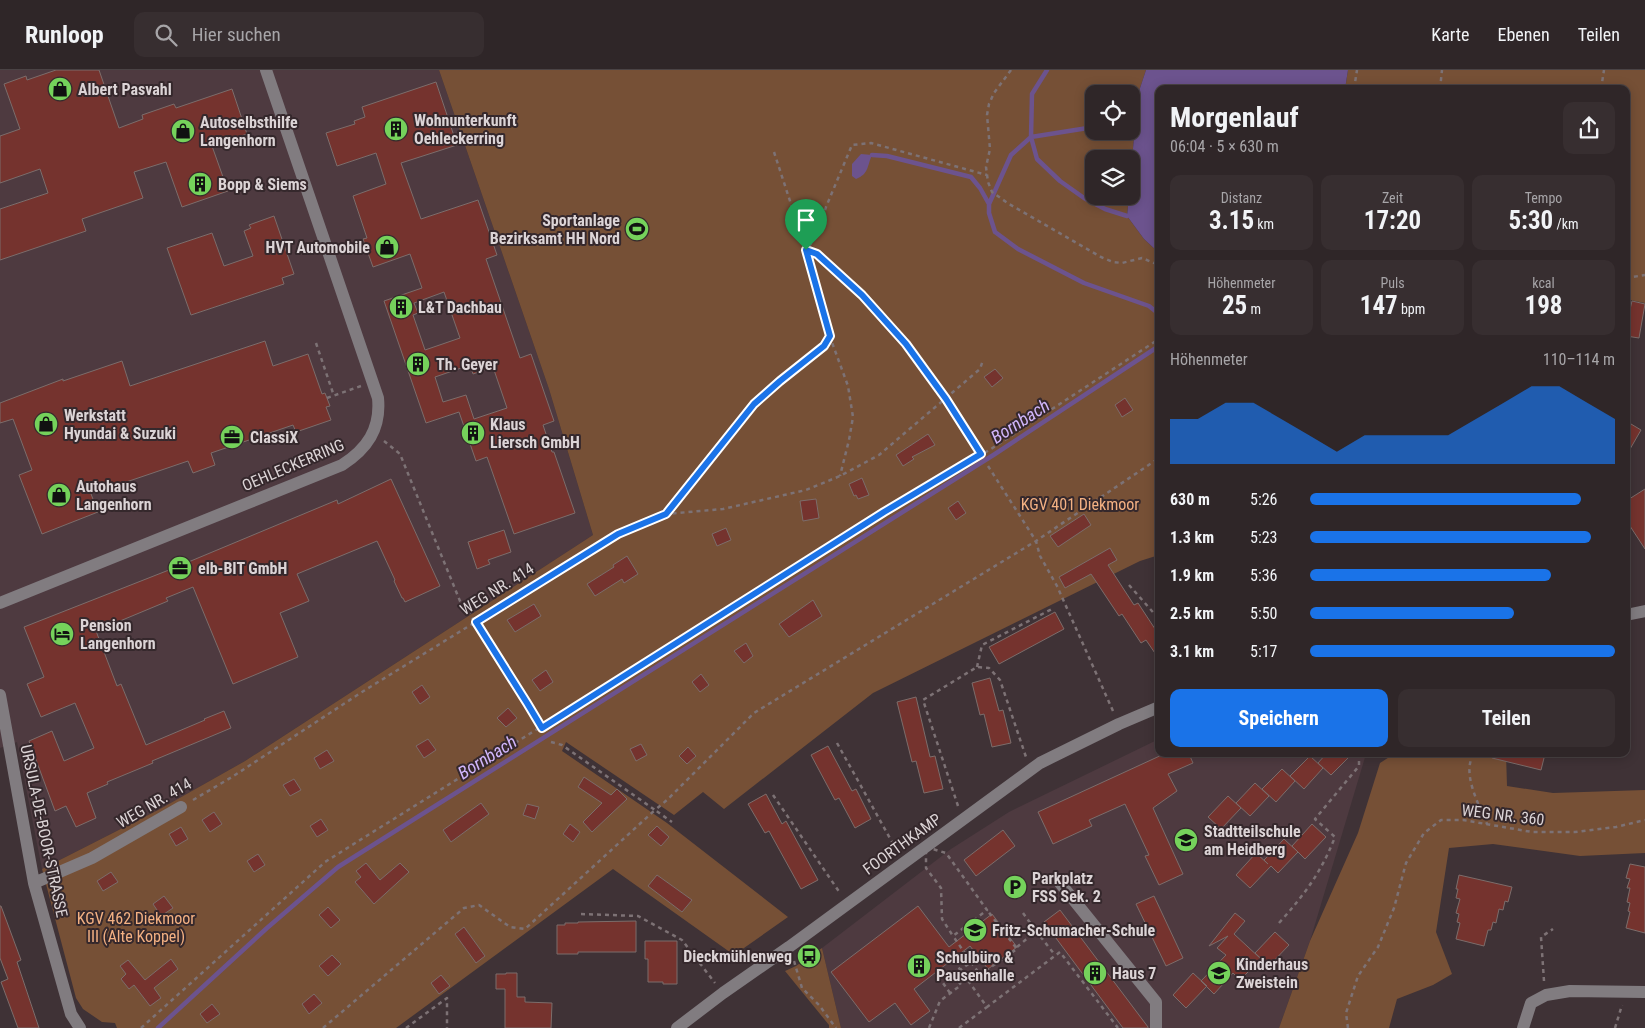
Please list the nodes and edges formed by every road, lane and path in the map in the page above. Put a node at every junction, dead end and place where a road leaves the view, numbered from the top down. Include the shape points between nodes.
1 (266, 70) edge
2 (1011, 70) edge
3 (1357, 70) edge
4 (1442, 70) edge
5 (1604, 70) edge
6 (1355, 85) edge
7 (1440, 85) edge
8 (1602, 85) edge
9 (774, 152) dead end
10 (987, 175) junction
11 (806, 250) junction
12 (1155, 263) edge
13 (1645, 275) edge
14 (1630, 277) edge
15 (830, 336) junction
16 (1155, 342) edge
17 (316, 343) dead end
18 (983, 360) dead end
19 (374, 382) junction
20 (334, 396) junction
21 (327, 398) dead end
22 (946, 399) junction
23 (374, 433) junction
24 (982, 456) junction
25 (1155, 461) edge
26 (988, 466) dead end
27 (840, 476) junction
28 (666, 514) junction
29 (1036, 541) junction
30 (1129, 585) dead end
31 (0, 603) edge
32 (1052, 609) dead end
33 (1645, 611) edge
34 (1155, 614) edge
35 (1630, 614) edge
36 (476, 622) junction
37 (977, 667) junction
38 (0, 696) edge
39 (1155, 709) edge
40 (1119, 724) junction
41 (542, 729) junction
42 (551, 742) dead end
43 (837, 743) dead end
44 (1359, 757) edge
45 (1472, 757) edge
46 (1031, 770) junction
47 (773, 795) dead end
48 (181, 807) joint
49 (656, 810) junction
50 (963, 820) junction
51 (1645, 820) edge
52 (672, 822) dead end
53 (1487, 824) junction
54 (926, 847) junction
55 (904, 863) junction
56 (932, 875) dead end
57 (1056, 878) dead end
58 (34, 883) junction
59 (848, 905) junction
60 (987, 910) junction
61 (1023, 913) dead end
62 (581, 914) dead end
63 (1279, 923) dead end
64 (1036, 930) junction
65 (1552, 930) dead end
66 (953, 936) junction
67 (1017, 947) junction
68 (789, 948) junction
69 (1055, 956) junction
70 (954, 961) dead end
71 (971, 962) junction
72 (1542, 968) dead end
73 (960, 970) junction
74 (954, 975) junction
75 (1645, 992) edge
76 (723, 993) junction
77 (950, 993) junction
78 (987, 1006) junction
79 (1620, 1015) dead end
80 (80, 1028) edge
81 (141, 1028) edge
82 (323, 1028) edge
83 (406, 1028) edge
84 (447, 1028) edge
85 (677, 1028) edge
86 (836, 1028) edge
87 (929, 1028) edge
88 (959, 1028) edge
89 (1118, 1028) edge
90 (1156, 1028) edge
91 (1348, 1028) edge
92 (1524, 1028) edge
93 (1615, 1028) edge

1 - 19 street, OEHLECKERRING
2 - 10 path via 989,104
3 - 6 path
4 - 7 path
5 - 8 path
9 - 11 path
10 - 11 path via 870,143 852,145 817,236
10 - 12 path via 996,196 1107,259 1122,263 1142,258
11 - 15 path
11 - 22 path via 817,254 862,295 906,344
13 - 14 path
15 - 27 path via 848,386 853,418
15 - 28 path via 824,346 754,404
16 - 24 path
17 - 20 path
18 - 22 path, WEG NR. 414 via 980,369
19 - 20 path
19 - 23 street, OEHLECKERRING via 380,409
20 - 21 path
22 - 24 path
22 - 27 path, WEG NR. 414 via 879,456
23 - 31 street, OEHLECKERRING via 362,450 342,465
23 - 36 path via 400,454 460,601
24 - 41 path via 876,517
25 - 29 path
26 - 29 path
27 - 28 path, WEG NR. 414 via 806,490 723,509
28 - 36 path, WEG NR. 414 via 618,534
29 - 40 path via 1040,556 1057,586
29 - 49 path via 754,713
30 - 34 path
32 - 37 path via 982,646
33 - 35 street
36 - 41 path
36 - 48 path, WEG NR. 414
37 - 46 path via 989,668 1000,680
37 - 50 path via 923,700
38 - 58 street, URSULA-DE-BOOR-STRASSE
39 - 40 street, FOORTHKAMP
40 - 46 street, FOORTHKAMP
41 - 81 path via 325,862
42 - 49 path via 562,746
43 - 55 path
44 - 63 path via 1359,766 1315,819 1334,837 1328,856 1315,880
45 - 53 path via 1469,777
46 - 50 street, FOORTHKAMP
47 - 59 path
48 - 58 street, WEG NR. 414 via 92,858
49 - 52 path
49 - 82 path via 525,929 510,927 479,905 464,908
50 - 54 street, FOORTHKAMP
51 - 53 path, WEG NR. 360 via 1575,832 1532,832
53 - 91 path, WEG NR. 360 via 1441,820 1424,833 1406,863 1394,908 1378,947 1358,976 1346,1013
54 - 55 street, FOORTHKAMP
54 - 60 path via 946,853
55 - 59 street, FOORTHKAMP
56 - 66 path via 941,888 942,919
57 - 90 street via 1156,1002
58 - 80 street, URSULA-DE-BOOR-STRASSE via 71,1014
59 - 68 street, FOORTHKAMP
60 - 66 path
60 - 67 path
61 - 64 path
62 - 76 path via 638,916 682,940
64 - 67 path
64 - 69 path
65 - 72 path via 1541,936
66 - 71 path
67 - 71 path via 981,976
68 - 76 street, FOORTHKAMP
68 - 86 path via 802,988
69 - 78 path
69 - 89 path via 1060,952
70 - 73 path
71 - 73 path
73 - 74 path
73 - 78 path
74 - 77 path via 961,985
74 - 77 path via 943,983
75 - 92 street via 1570,991 1546,995 1531,1003
76 - 85 street, FOORTHKAMP
77 - 87 path via 940,1001
78 - 88 path
79 - 93 path
83 - 84 path via 447,998

